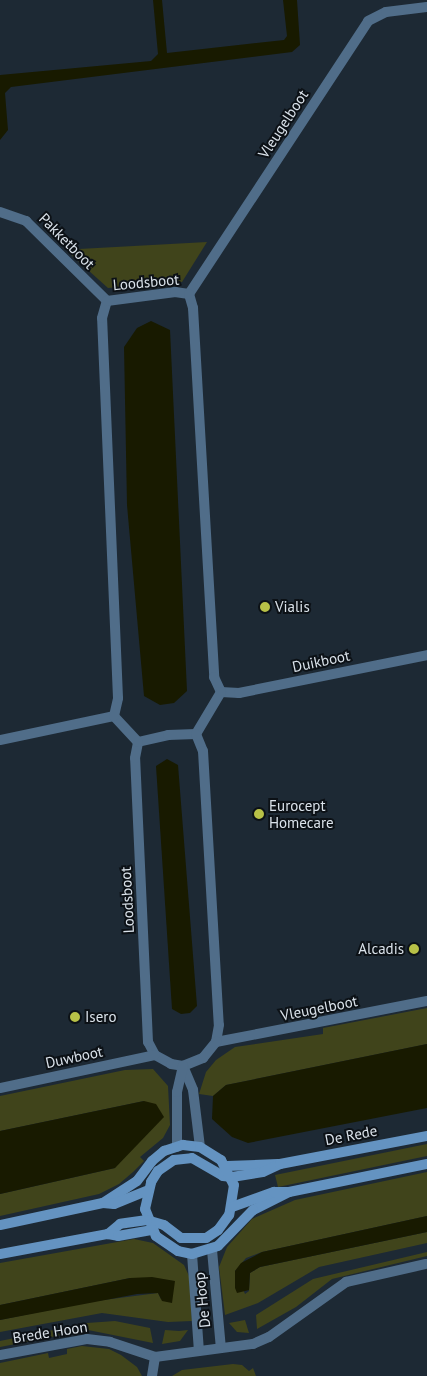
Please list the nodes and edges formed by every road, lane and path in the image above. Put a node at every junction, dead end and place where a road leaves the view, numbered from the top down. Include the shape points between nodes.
1 (427, 7) edge
2 (0, 212) edge
3 (189, 294) junction
4 (107, 301) junction
5 (427, 655) edge
6 (221, 692) junction
7 (114, 716) junction
8 (196, 734) junction
9 (0, 740) edge
10 (138, 742) junction
11 (427, 1001) edge
12 (216, 1042) junction
13 (154, 1055) junction
14 (184, 1066) junction
15 (0, 1088) edge
16 (427, 1136) edge
17 (177, 1147) junction
18 (200, 1147) junction
19 (174, 1160) junction
20 (280, 1164) junction
21 (427, 1164) edge
22 (227, 1166) junction
23 (232, 1177) junction
24 (147, 1191) junction
25 (289, 1192) junction
26 (103, 1203) junction
27 (232, 1207) junction
28 (147, 1220) junction
29 (0, 1225) edge
30 (152, 1230) junction
31 (108, 1234) junction
32 (213, 1234) junction
33 (212, 1250) junction
34 (0, 1254) edge
35 (192, 1254) junction
36 (426, 1264) edge
37 (221, 1348) junction
38 (199, 1351) junction
39 (0, 1355) edge
40 (155, 1357) junction
41 (152, 1376) edge

1 - 3 street, Vleugelboot via 386,12 368,21
2 - 4 street, Pakketboot via 26,221
3 - 4 street, Loodsboot via 175,292
3 - 6 street, Loodsboot via 193,308 214,677
4 - 7 street, Loodsboot via 102,318 118,698
5 - 6 street, Duikboot via 239,694
6 - 8 street
7 - 9 street
7 - 10 street
8 - 10 street
8 - 12 street via 203,751 219,1025
10 - 13 street, Loodsboot via 135,758 148,1042
11 - 12 street, Vleugelboot
12 - 14 street via 203,1058
13 - 14 street
13 - 15 street, Duwboot
14 - 17 street via 177,1092
14 - 18 street via 193,1090
16 - 20 main road, De Rede
17 - 18 main road
17 - 19 main road
17 - 26 main road via 164,1151 152,1161 138,1181
18 - 22 main road
19 - 23 main road via 192,1158 223,1176
19 - 24 main road via 158,1171
20 - 22 main road, De Rede
20 - 23 main road, De Rede via 263,1172
21 - 25 main road
22 - 23 main road
23 - 27 main road via 235,1195
24 - 26 main road via 114,1204
24 - 28 main road
25 - 27 main road via 274,1192
25 - 33 main road via 245,1217
26 - 29 main road
27 - 32 main road
28 - 30 main road
28 - 31 main road via 120,1224
28 - 32 main road via 164,1225 189,1240
30 - 31 main road via 118,1236
30 - 35 main road via 165,1244
31 - 34 main road
32 - 33 main road
33 - 35 main road
33 - 37 street, De Hoop
35 - 38 street, De Hoop
36 - 37 street, Brede Hoon via 346,1282 269,1337 253,1344
37 - 38 street, Brede Hoon
38 - 40 street, Brede Hoon
39 - 40 street, Brede Hoon via 87,1338
40 - 41 street

